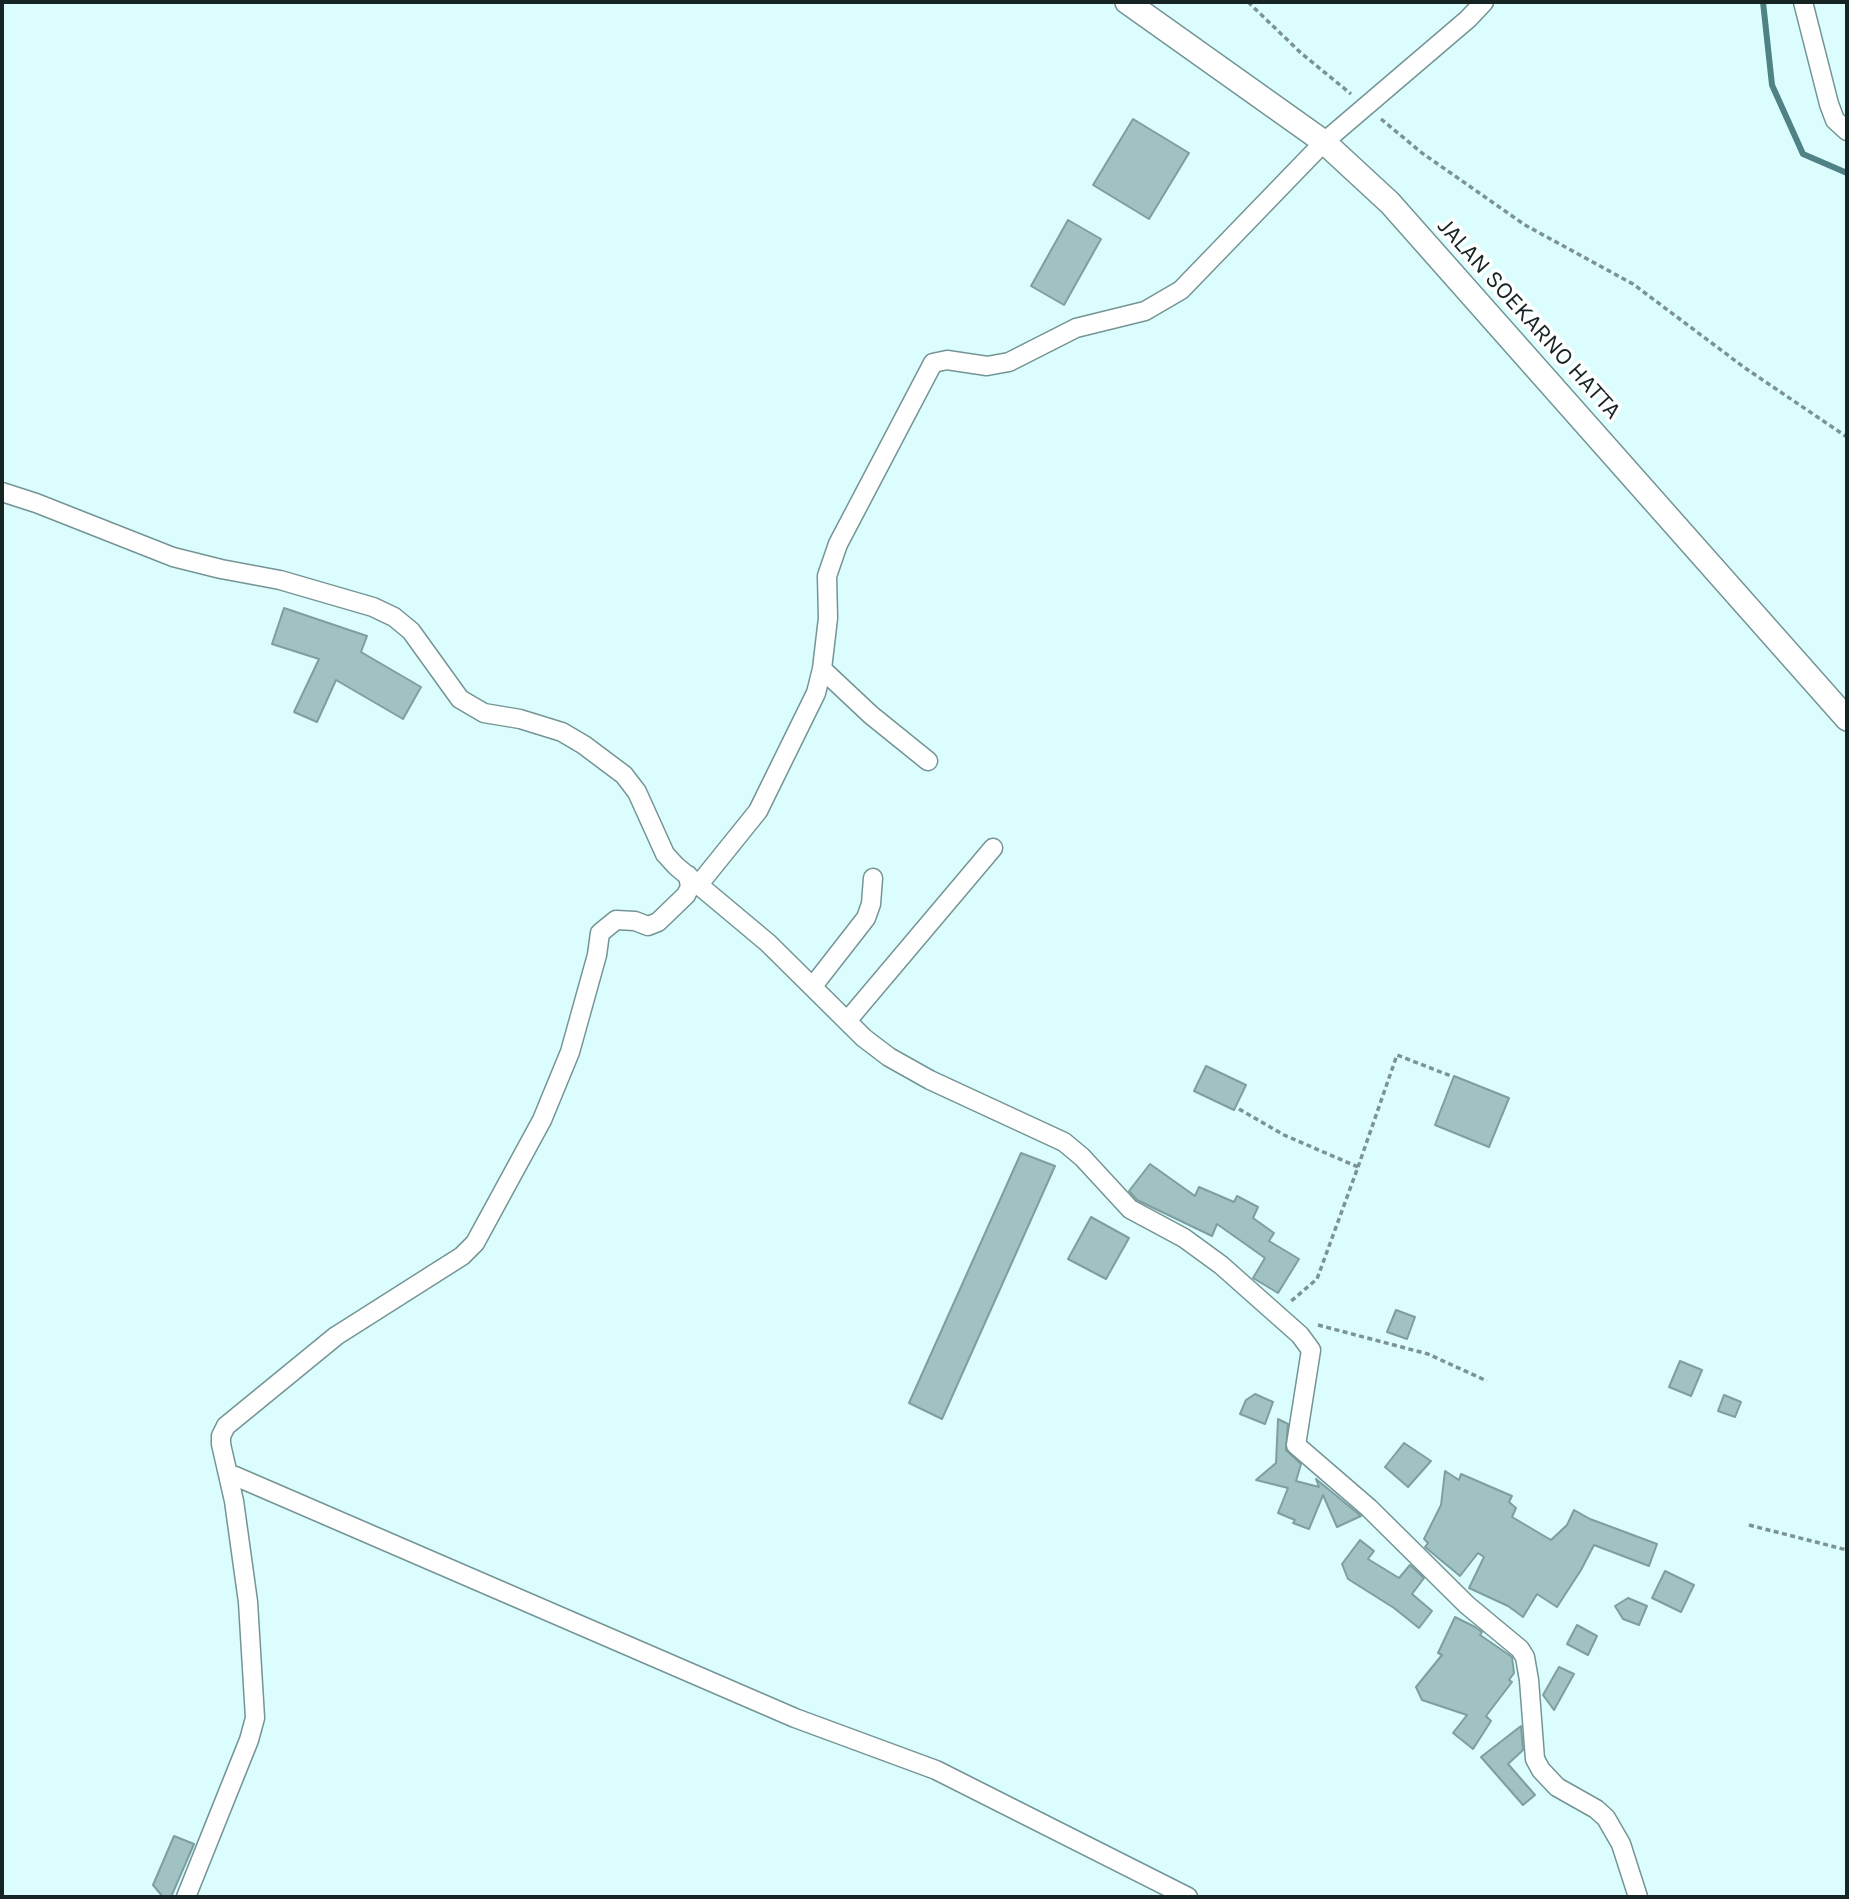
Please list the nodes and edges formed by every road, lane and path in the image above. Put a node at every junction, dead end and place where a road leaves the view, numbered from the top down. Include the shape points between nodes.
1 (1128, 2) edge
2 (1248, 2) edge
3 (1484, 2) edge
4 (1804, 2) edge
5 (1366, 106) junction
6 (1847, 131) edge
7 (1324, 142) junction
8 (1847, 437) edge
9 (2, 492) edge
10 (822, 669) junction
11 (1847, 719) edge
12 (928, 761) dead end
13 (993, 848) dead end
14 (873, 878) dead end
15 (694, 879) junction
16 (813, 986) junction
17 (847, 1021) junction
18 (1451, 1076) dead end
19 (1239, 1109) dead end
20 (1358, 1167) junction
21 (1275, 1314) junction
22 (1315, 1324) dead end
23 (1487, 1381) dead end
24 (230, 1481) junction
25 (1749, 1525) dead end
26 (1847, 1550) edge
27 (186, 1897) edge
28 (1188, 1897) edge
29 (1638, 1897) edge

1 - 7 street, JALAN SOEKARNO HATTA
2 - 5 path
3 - 5 street
4 - 6 street via 1829,104 1835,120
5 - 7 street
5 - 8 path via 1422,153 1525,225 1633,285
7 - 10 street via 1181,290 1145,311 1076,328 1009,362 987,366 947,360 933,363 838,544 827,576
7 - 11 street, JALAN SOEKARNO HATTA via 1399,214
9 - 15 street via 173,557 280,580 394,617 411,631 460,699 484,713 562,732 624,775 637,792 665,854
10 - 12 street
10 - 15 street via 816,693 758,811
13 - 17 street
14 - 16 street via 866,918
15 - 16 street
15 - 24 street via 658,922 648,926 616,920 600,933 570,1052 542,1121 475,1243 462,1256 336,1336 226,1426 221,1444
16 - 17 street
17 - 21 street via 889,1057 930,1080 1064,1142 1130,1209 1205,1252
18 - 20 path via 1397,1055
19 - 20 path via 1284,1135
20 - 21 path via 1317,1279
21 - 29 street via 1311,1350 1296,1445 1520,1649 1529,1681 1535,1759 1557,1787 1606,1818 1621,1844
22 - 23 path via 1428,1354
24 - 27 street via 248,1602 255,1718
24 - 28 street via 235,1476 795,1718 936,1770
25 - 26 path

